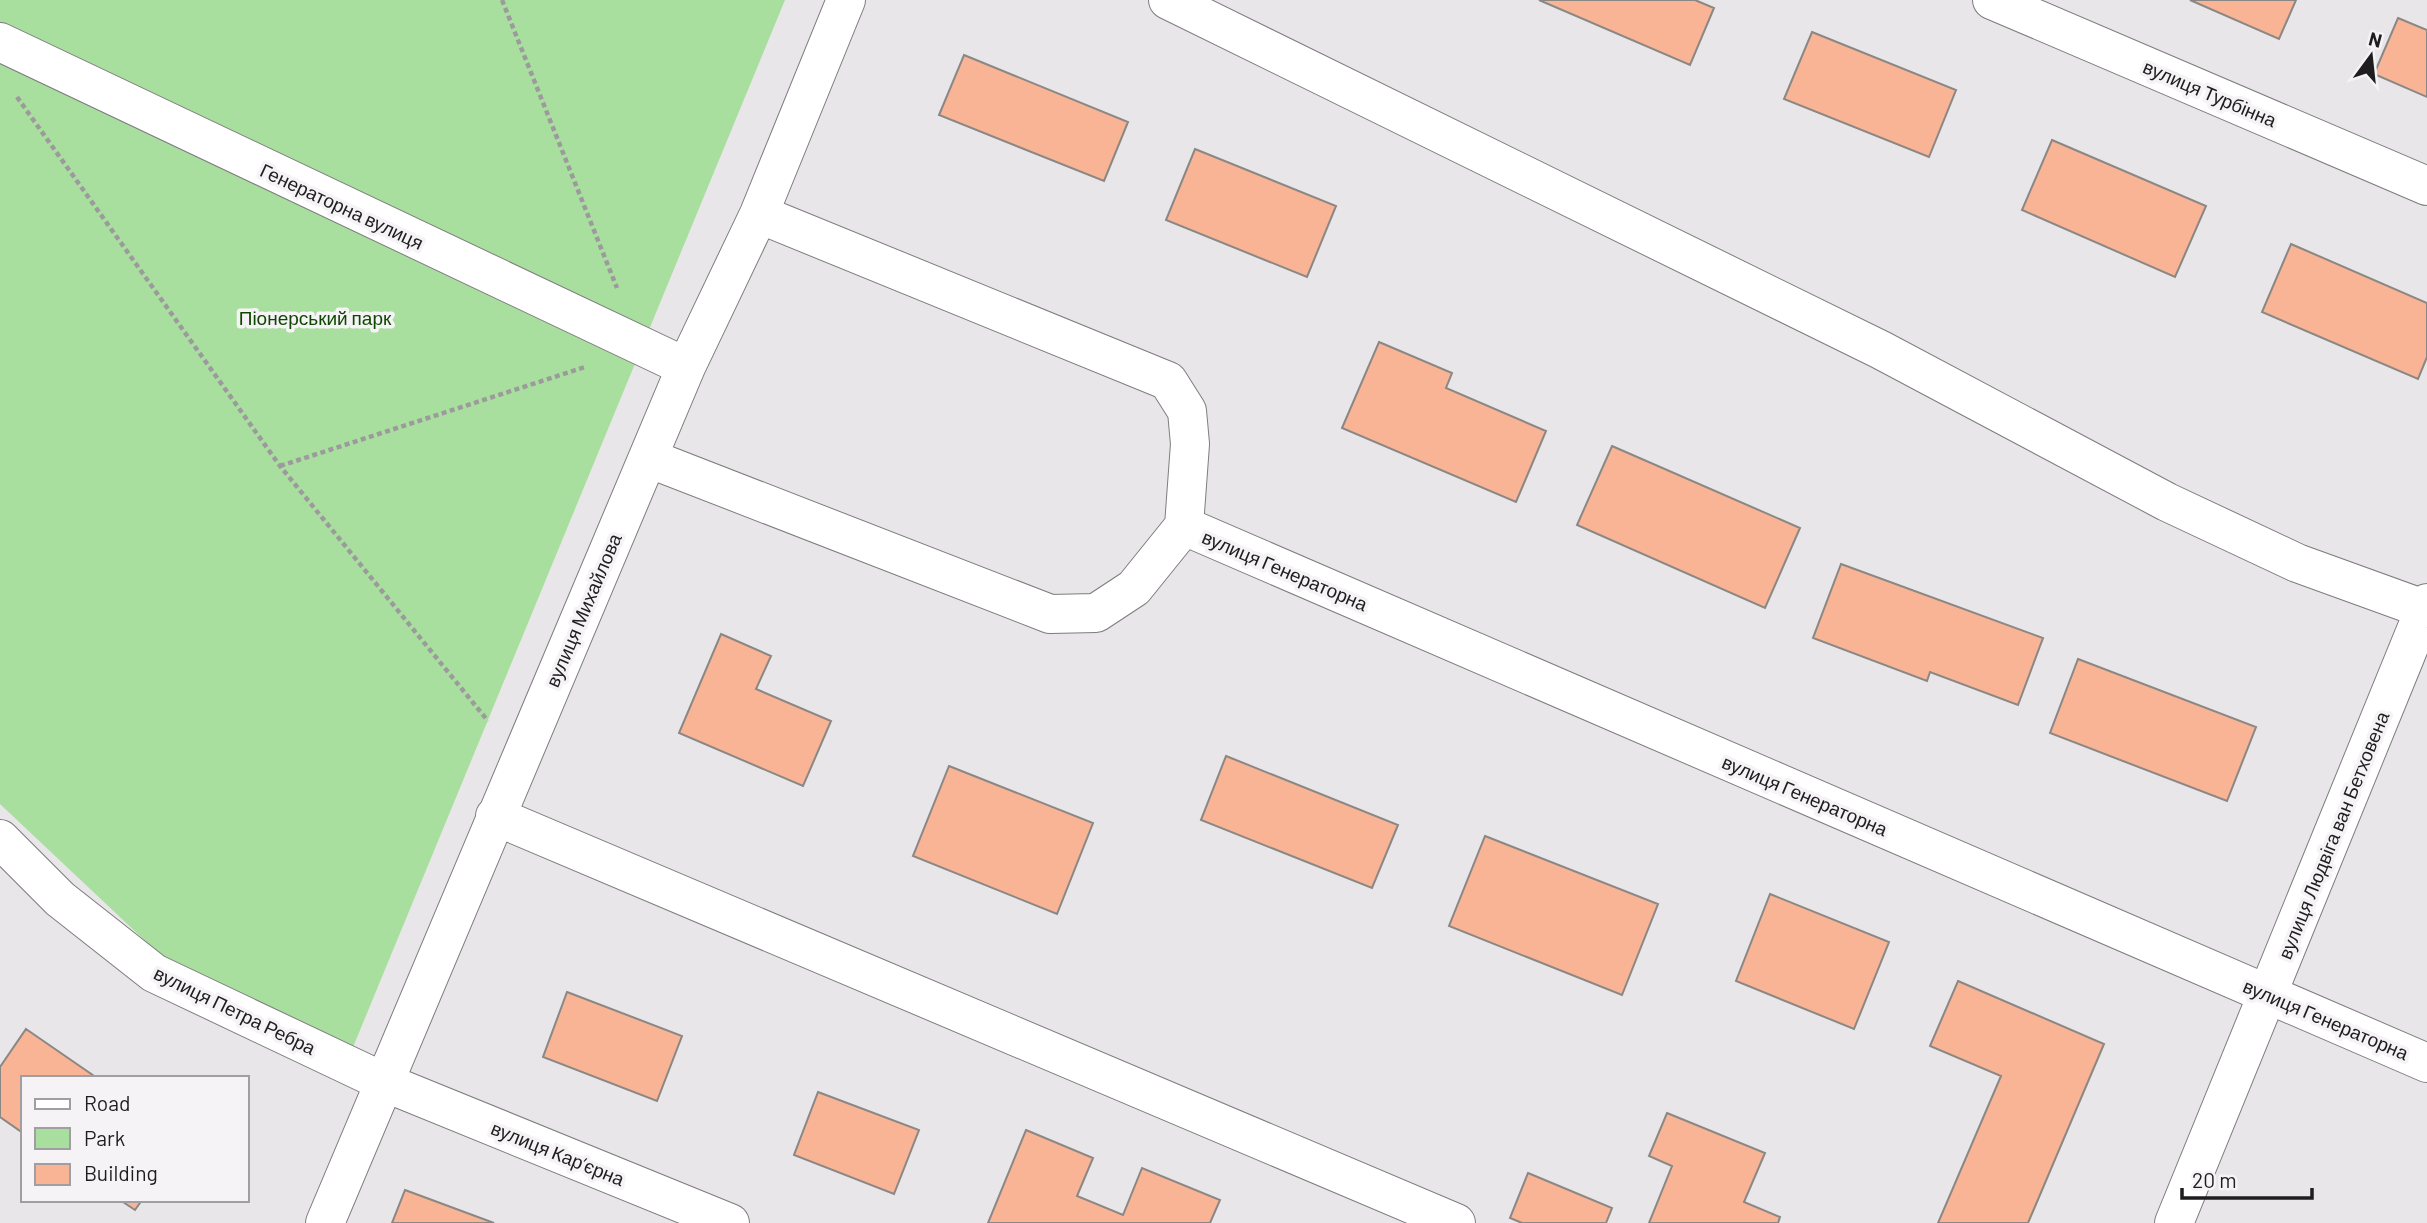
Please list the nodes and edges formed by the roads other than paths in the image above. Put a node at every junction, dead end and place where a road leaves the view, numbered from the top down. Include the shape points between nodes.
1 (846, 0) edge
2 (1168, 0) edge
3 (1992, 0) edge
4 (0, 42) edge
5 (2427, 186) edge
6 (760, 214) junction
7 (685, 367) junction
8 (648, 458) junction
9 (1184, 526) junction
10 (2426, 606) edge
11 (495, 817) junction
12 (0, 839) edge
13 (2269, 995) junction
14 (2427, 1063) edge
15 (386, 1083) junction
16 (325, 1223) edge
17 (730, 1223) edge
18 (1455, 1223) edge
19 (2174, 1223) edge

1 - 6 street, вулиця Михайлова
2 - 10 street via 1881,350 2166,502 2297,563
3 - 5 street, вулиця Турбінна
4 - 7 street, Генераторна вулиця
6 - 7 street, вулиця Михайлова
6 - 9 street, вулиця Генераторна via 1167,381 1188,411
7 - 8 street, вулиця Михайлова
8 - 9 street, вулиця Генераторна via 1050,614 1096,613 1135,588
8 - 11 street, вулиця Михайлова
9 - 13 street, вулиця Генераторна
10 - 13 street, вулиця Людвіга ван Бетховена
11 - 15 street, вулиця Михайлова
11 - 18 street
12 - 15 street, вулиця Петра Ребра via 60,899 154,973
13 - 14 street, вулиця Генераторна
13 - 19 street, вулиця Людвіга ван Бетховена
15 - 16 street, вулиця Михайлова
15 - 17 street, вулиця Кар’єрна

